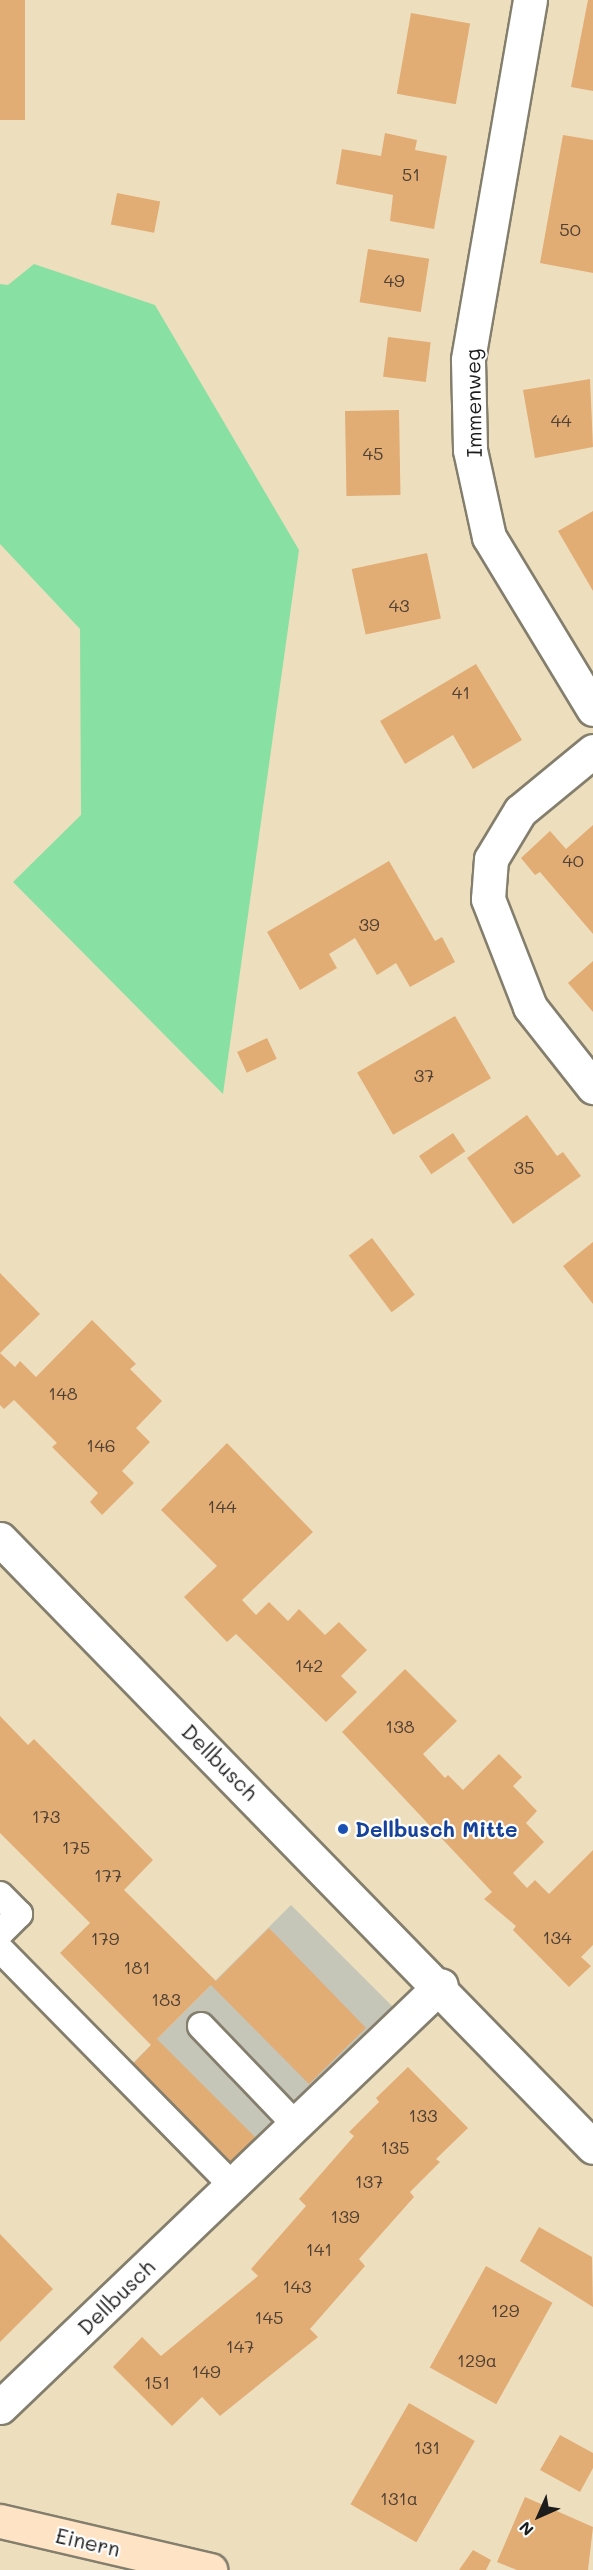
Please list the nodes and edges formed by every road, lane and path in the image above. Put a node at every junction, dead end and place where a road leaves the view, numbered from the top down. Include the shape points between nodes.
1 (530, 0) edge
2 (593, 709) edge
3 (593, 751) edge
4 (593, 1087) edge
5 (0, 1539) edge
6 (0, 1895) edge
7 (0, 1934) edge
8 (0, 1949) edge
9 (441, 1985) junction
10 (201, 2026) dead end
11 (295, 2124) junction
12 (593, 2147) edge
13 (232, 2185) junction
14 (0, 2408) edge
15 (0, 2521) edge
16 (210, 2570) edge

1 - 2 street, Immenweg via 468,360 470,450 489,537
3 - 4 street via 520,811 491,859 488,899 530,1007
5 - 9 street, Dellbusch
6 - 7 lane via 19,1914
8 - 13 lane
9 - 11 street, Dellbusch
9 - 12 street, Dellbusch
10 - 11 lane
11 - 13 street, Dellbusch
13 - 14 street, Dellbusch
15 - 16 main road, Einern

